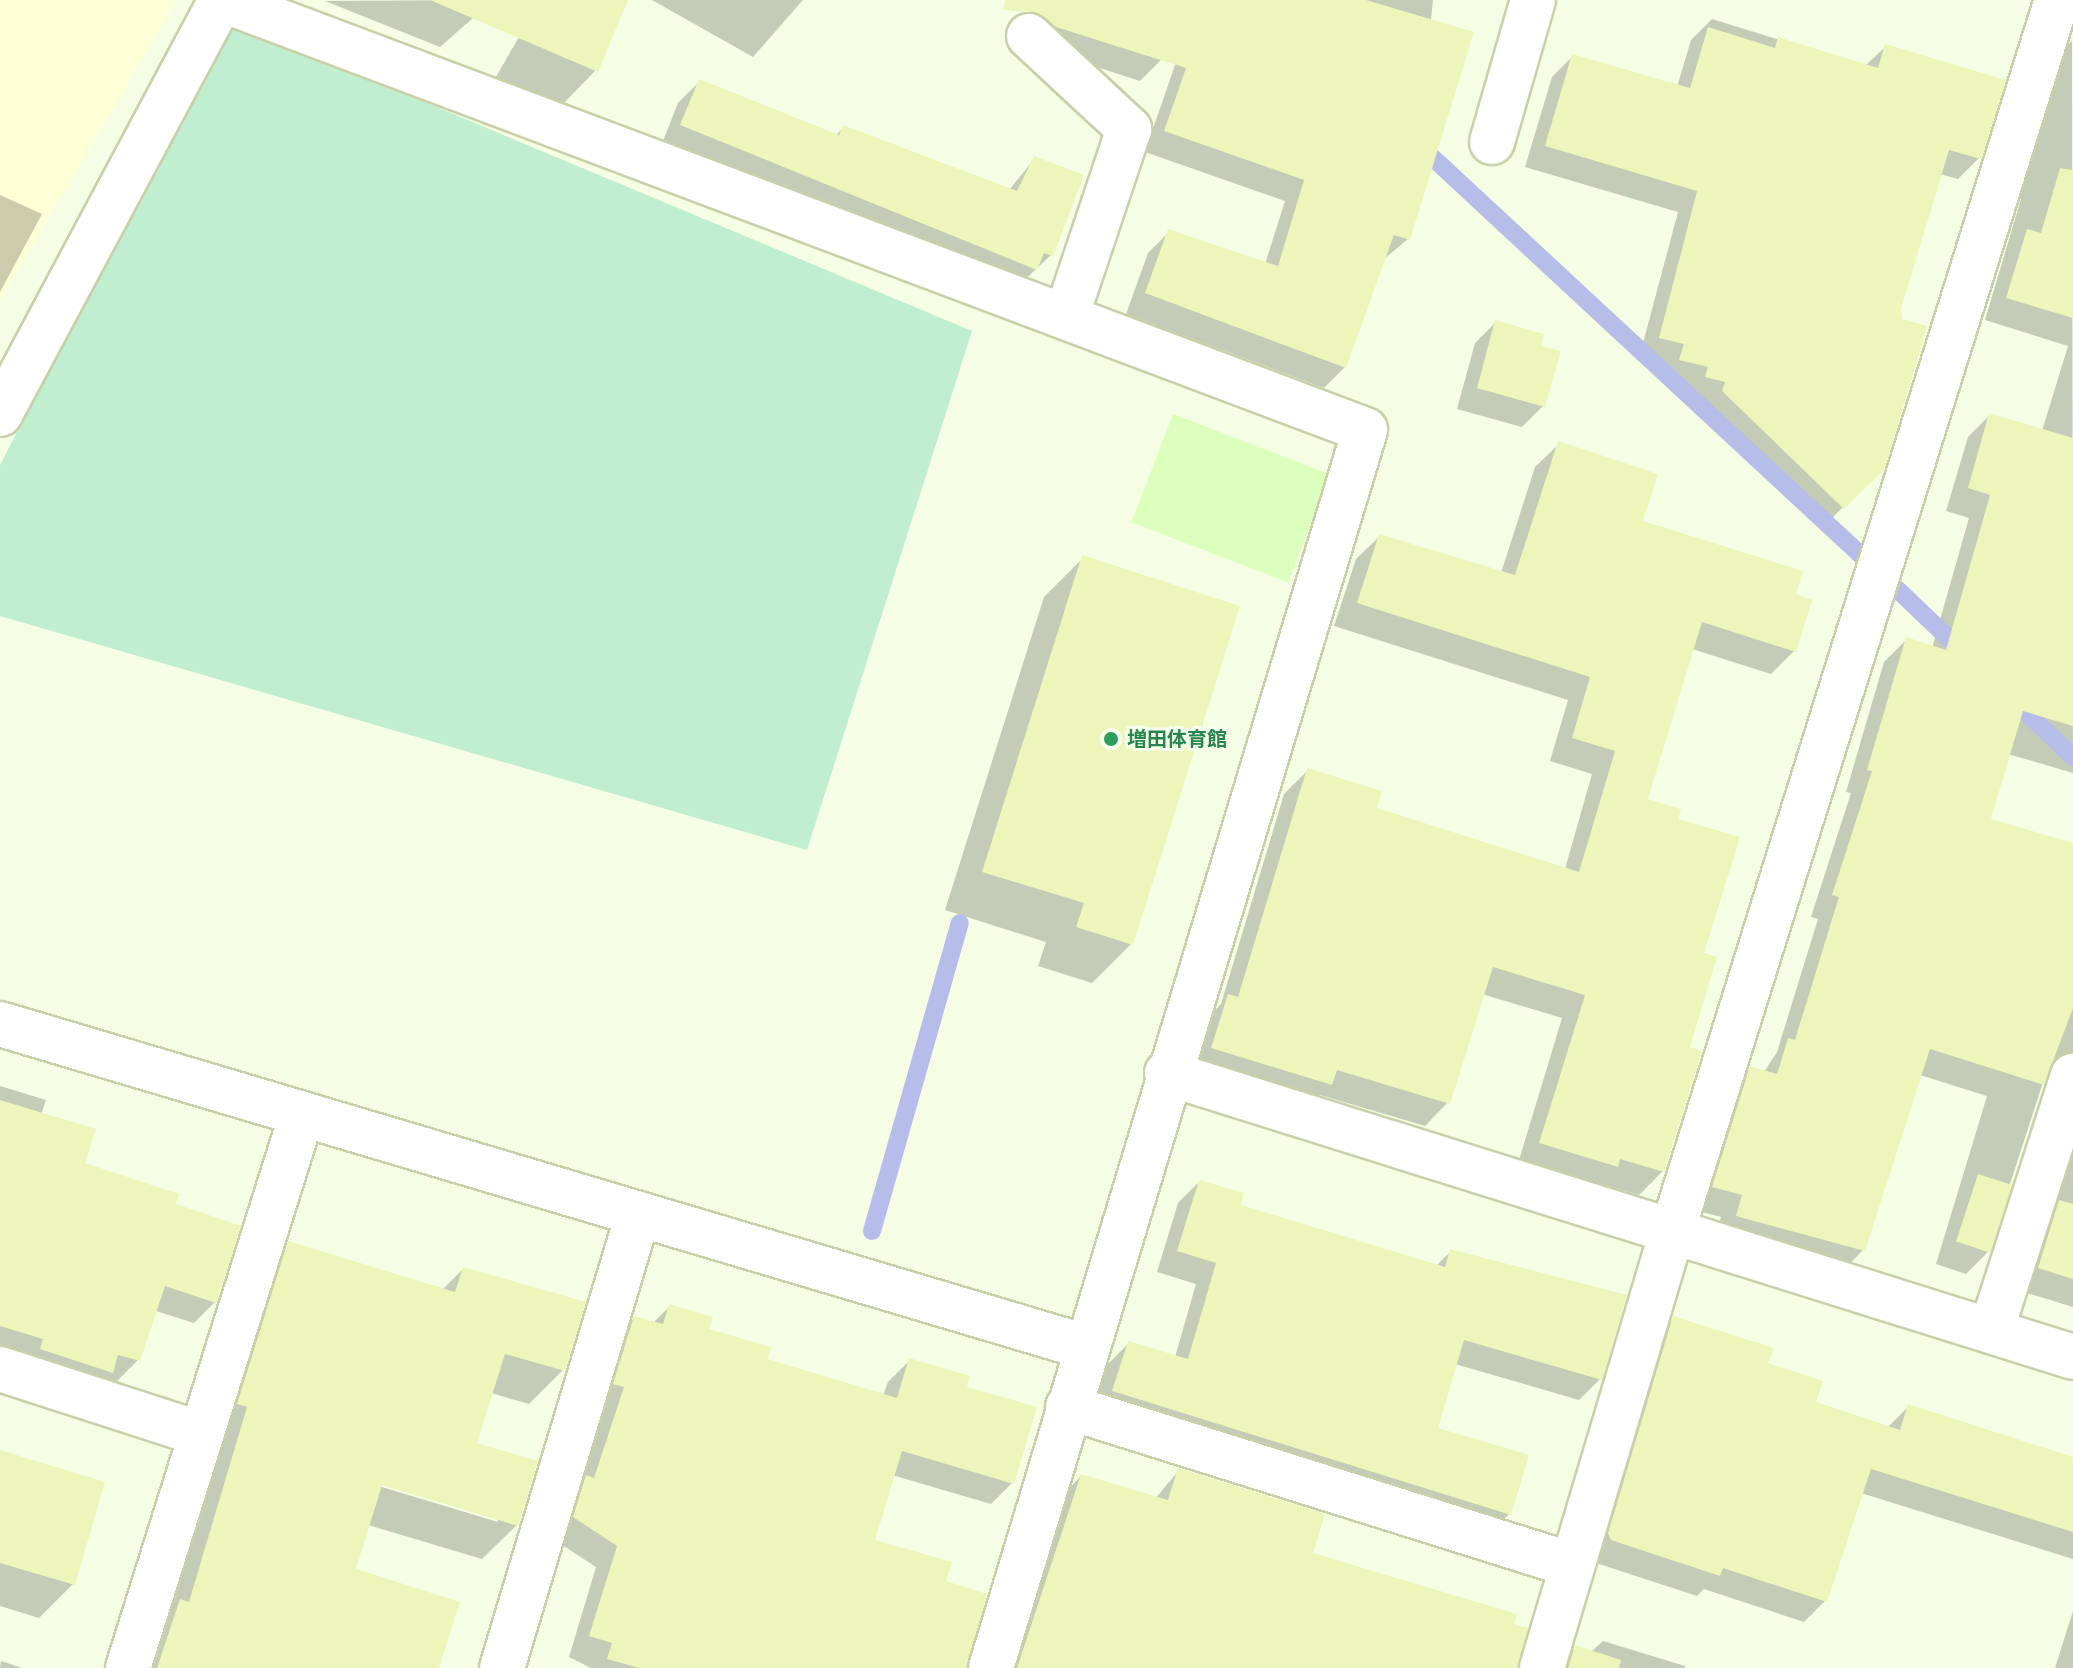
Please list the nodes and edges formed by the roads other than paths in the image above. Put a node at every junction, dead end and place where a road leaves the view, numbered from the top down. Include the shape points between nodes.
1 (222, 0) edge
2 (1533, 0) edge
3 (2057, 0) edge
4 (1029, 36) dead end
5 (1492, 142) dead end
6 (1066, 317) junction
7 (0, 414) edge
8 (0, 1024) edge
9 (1167, 1073) junction
10 (2073, 1076) edge
11 (302, 1114) junction
12 (638, 1214) junction
13 (1672, 1232) junction
14 (1991, 1331) junction
15 (1086, 1347) junction
16 (2073, 1357) edge
17 (0, 1369) edge
18 (1068, 1407) junction
19 (201, 1434) junction
20 (1572, 1565) junction
21 (128, 1668) edge
22 (502, 1668) edge
23 (991, 1668) edge
24 (1542, 1668) edge

1 - 6 street
1 - 7 street
2 - 5 street
3 - 13 street
4 - 6 street via 1129,129
6 - 9 street via 1365,430
8 - 11 street
9 - 13 street
9 - 15 street
10 - 14 street
11 - 12 street
11 - 19 street
12 - 15 street
12 - 22 street
13 - 14 street
13 - 20 street
14 - 16 street
15 - 18 street
17 - 19 street
18 - 20 street
18 - 23 street
19 - 21 street
20 - 24 street

